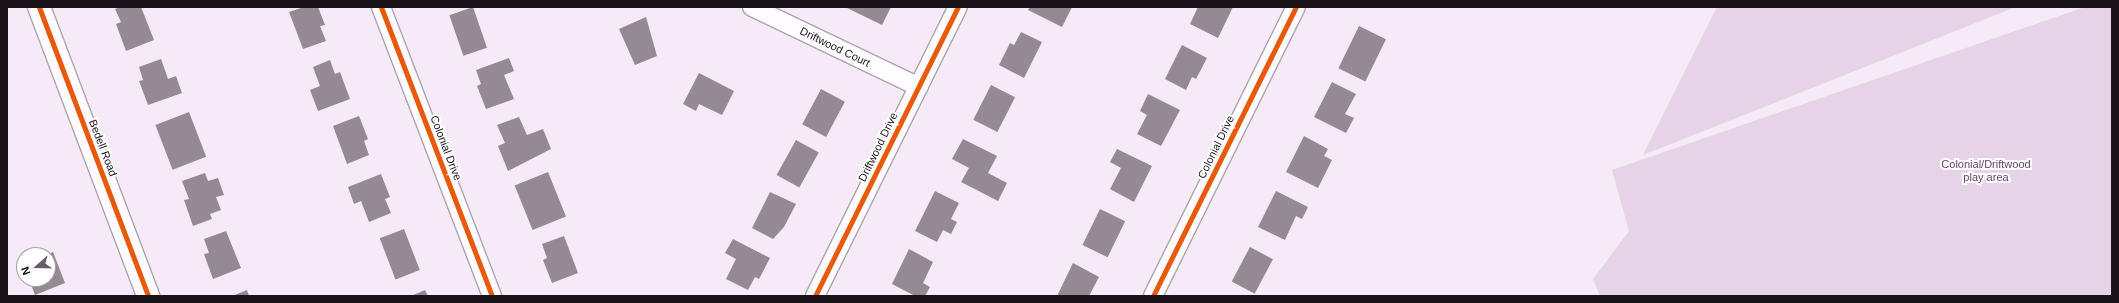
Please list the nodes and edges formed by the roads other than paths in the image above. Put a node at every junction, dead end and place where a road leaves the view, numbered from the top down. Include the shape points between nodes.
1 (38, 7) edge
2 (381, 7) edge
3 (752, 7) edge
4 (958, 7) edge
5 (1296, 7) edge
6 (919, 87) junction
7 (148, 296) edge
8 (492, 296) edge
9 (815, 296) edge
10 (1154, 296) edge

1 - 7 street, Bedell Road
2 - 8 street, Colonial Drive
3 - 6 street, Driftwood Court
4 - 6 street, Driftwood Drive
5 - 10 street, Colonial Drive
6 - 9 street, Driftwood Drive

